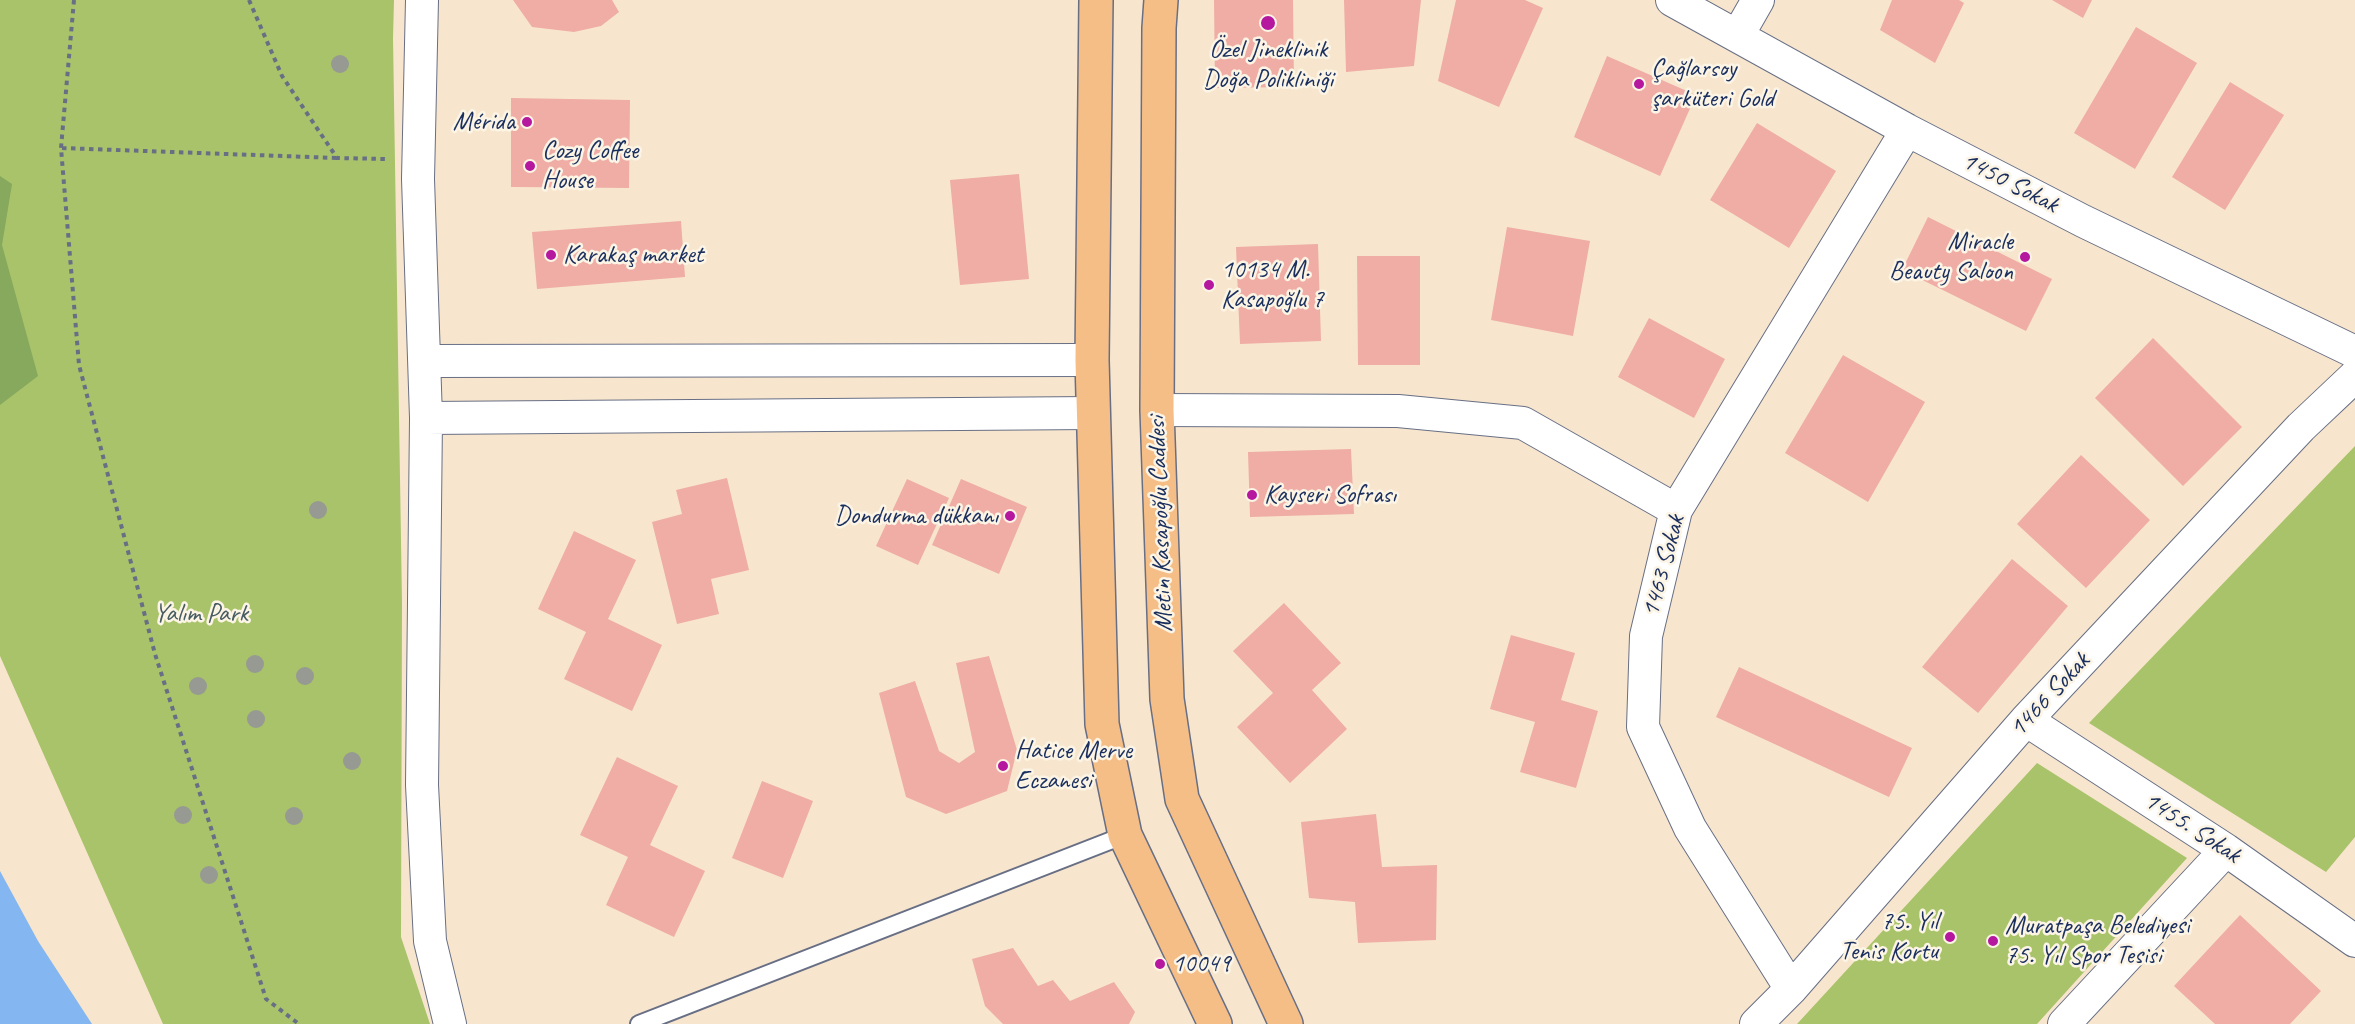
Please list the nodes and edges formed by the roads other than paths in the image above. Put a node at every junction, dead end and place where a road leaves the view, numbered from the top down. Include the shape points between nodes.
1 (422, 0) edge
2 (1096, 0) edge
3 (1161, 0) edge
4 (1672, 0) edge
5 (1758, 0) edge
6 (1738, 35) junction
7 (1907, 130) junction
8 (2355, 352) edge
9 (1092, 360) junction
10 (425, 361) junction
11 (2355, 376) edge
12 (1157, 410) junction
13 (1093, 414) junction
14 (426, 418) junction
15 (1676, 510) junction
16 (2026, 720) junction
17 (1125, 835) junction
18 (2226, 850) junction
19 (2355, 941) edge
20 (1791, 989) junction
21 (450, 1024) edge
22 (639, 1024) edge
23 (1215, 1024) edge
24 (1286, 1024) edge
25 (1756, 1024) edge
26 (2064, 1024) edge

1 - 10 street via 418,178
2 - 9 main road
3 - 12 main road, Metin Kasapoğlu Caddesi
4 - 6 street, 1450 Sokak
5 - 6 street
6 - 7 street, 1450 Sokak
7 - 8 street, 1450 Sokak via 2083,221
7 - 15 street, 1463 Sokak
9 - 10 street
9 - 13 main road
10 - 14 street
11 - 16 street, 1466 Sokak via 2301,427
12 - 15 street via 1398,411 1523,423
12 - 24 main road, Metin Kasapoğlu Caddesi via 1167,699 1182,799
13 - 14 street
13 - 17 main road via 1102,724
14 - 21 street via 422,785 430,941
15 - 20 street, 1463 Sokak via 1646,636 1643,727 1690,828
16 - 18 street, 1455. Sokak
16 - 20 street, 1466 Sokak
17 - 22 lane
17 - 23 main road
18 - 19 street, 1455. Sokak
18 - 26 street
20 - 25 street, 1466 Sokak

